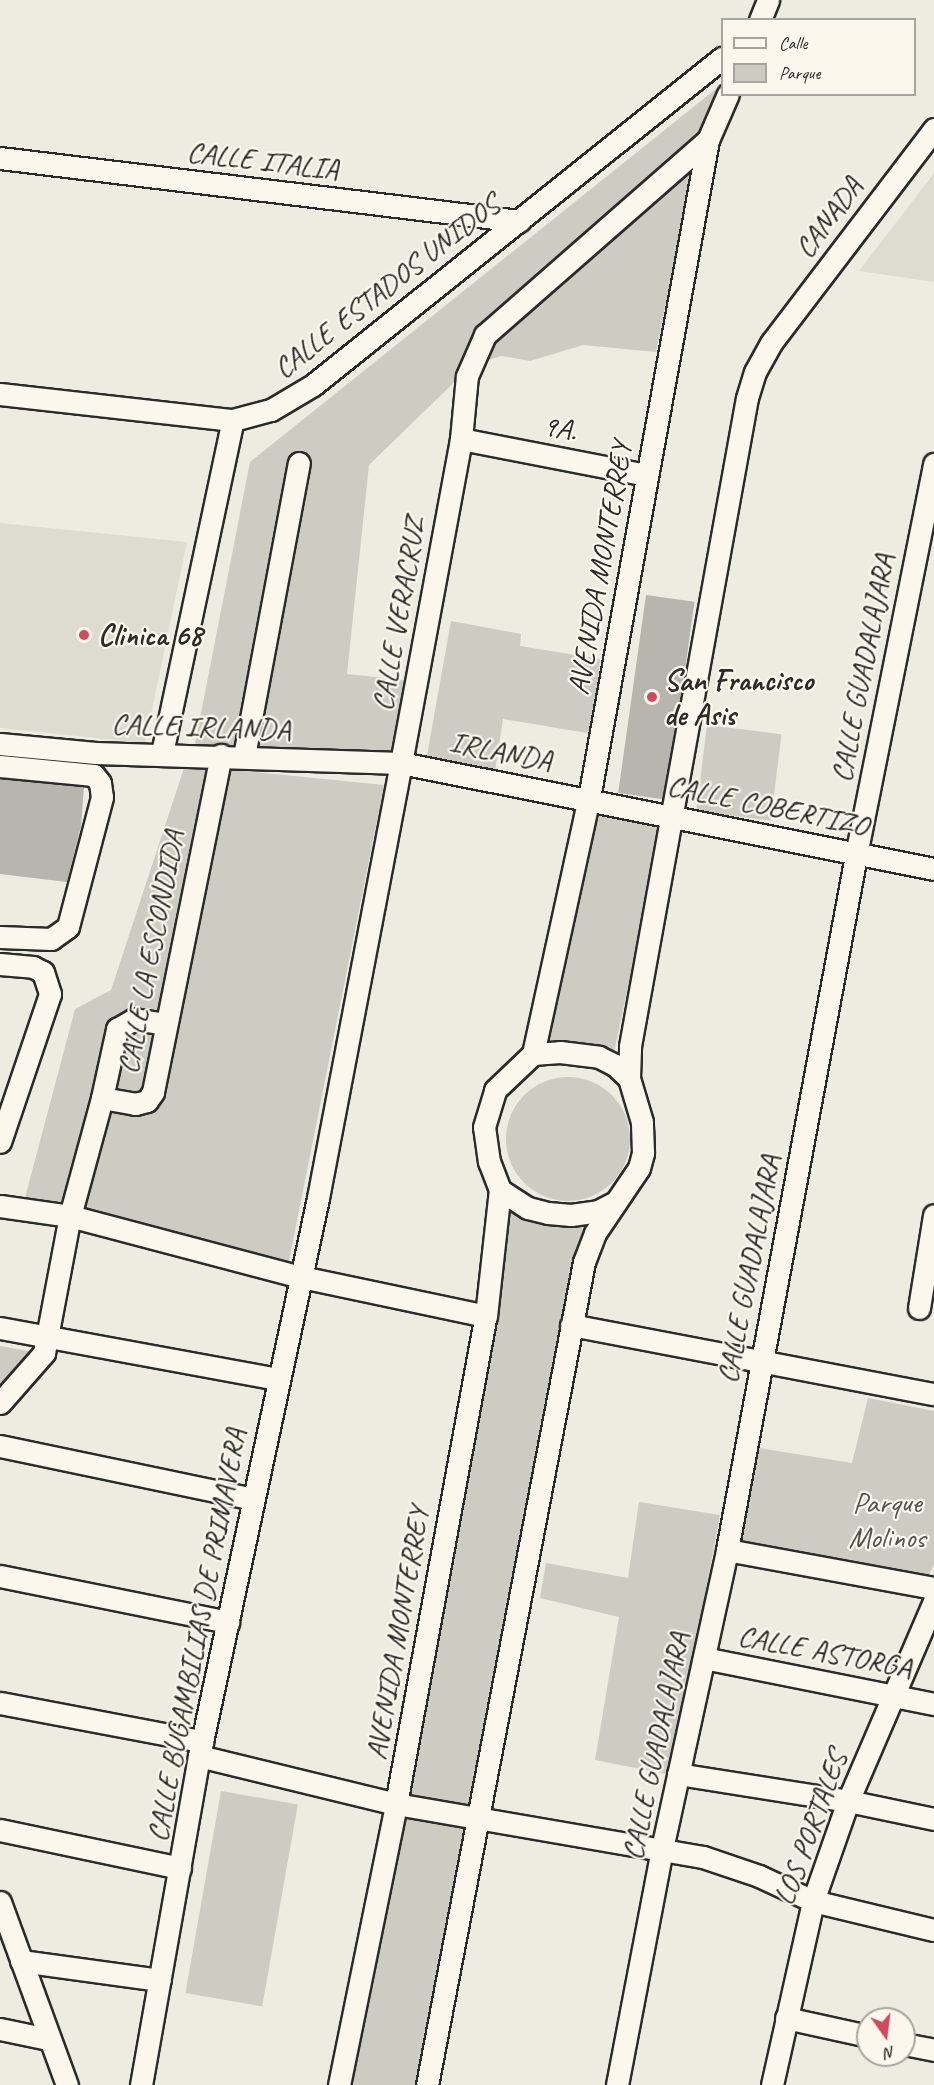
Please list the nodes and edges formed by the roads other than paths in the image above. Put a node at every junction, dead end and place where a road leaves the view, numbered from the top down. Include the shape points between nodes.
1 (768, 0) edge
2 (761, 18) edge
3 (721, 60) edge
4 (727, 96) edge
5 (934, 129) edge
6 (708, 140) junction
7 (0, 158) edge
8 (519, 221) junction
9 (0, 394) edge
10 (233, 420) junction
11 (461, 439) junction
12 (299, 463) dead end
13 (934, 464) edge
14 (647, 475) junction
15 (0, 744) edge
16 (162, 753) junction
17 (221, 755) junction
18 (244, 756) junction
19 (401, 763) junction
20 (0, 766) edge
21 (589, 798) junction
22 (670, 815) junction
23 (856, 855) junction
24 (934, 869) edge
25 (0, 937) edge
26 (0, 964) edge
27 (165, 1024) junction
28 (533, 1054) junction
29 (628, 1078) junction
30 (102, 1098) junction
31 (5, 1104) edge
32 (0, 1142) edge
33 (500, 1190) junction
34 (318, 1198) joint
35 (616, 1202) junction
36 (0, 1206) edge
37 (70, 1216) junction
38 (933, 1228) edge
39 (301, 1277) junction
40 (919, 1308) dead end
41 (486, 1316) junction
42 (571, 1325) junction
43 (0, 1328) edge
44 (49, 1335) junction
45 (761, 1363) junction
46 (278, 1379) junction
47 (934, 1394) edge
48 (0, 1403) edge
49 (0, 1446) edge
50 (254, 1499) junction
51 (727, 1550) junction
52 (0, 1576) edge
53 (934, 1588) edge
54 (934, 1601) edge
55 (228, 1622) junction
56 (704, 1658) junction
57 (894, 1695) junction
58 (0, 1702) edge
59 (934, 1704) edge
60 (201, 1749) junction
61 (678, 1774) junction
62 (848, 1801) junction
63 (396, 1804) junction
64 (478, 1818) junction
65 (934, 1819) edge
66 (0, 1830) edge
67 (662, 1849) junction
68 (180, 1868) junction
69 (813, 1901) junction
70 (0, 1902) edge
71 (4, 1921) edge
72 (934, 1930) edge
73 (21, 1960) junction
74 (160, 1980) junction
75 (786, 2018) junction
76 (0, 2029) edge
77 (856, 2033) edge
78 (48, 2039) junction
79 (916, 2046) edge
80 (934, 2050) edge
81 (67, 2085) edge
82 (141, 2085) edge
83 (339, 2085) edge
84 (427, 2085) edge
85 (617, 2085) edge
86 (772, 2085) edge

1 - 2 street
3 - 8 street, CALLE ESTADOS UNIDOS
4 - 6 street, AVENIDA MONTERREY
5 - 22 street, CANADA via 771,343 747,398
6 - 11 street, CALLE VERACRUZ via 485,335 467,376
6 - 14 street, AVENIDA MONTERREY
7 - 8 street, CALLE ITALIA
8 - 10 street, CALLE ESTADOS UNIDOS via 313,385 271,410
9 - 10 street, CALLE ESTADOS UNIDOS
10 - 16 street
11 - 14 street, 9A.
11 - 19 street, CALLE VERACRUZ
12 - 18 street
13 - 23 street, CALLE GUADALAJARA
14 - 21 street, AVENIDA MONTERREY
15 - 16 street, CALLE IRLANDA via 96,753
16 - 17 street, CALLE IRLANDA
17 - 18 street, CALLE IRLANDA
17 - 27 street, CALLE LA ESCONDIDA
18 - 19 street, CALLE IRLANDA
19 - 21 street, IRLANDA
19 - 34 street, CALLE VERACRUZ
20 - 25 street via 94,776 102,796 68,927 51,939
21 - 22 street, CALLE COBERTIZO
21 - 28 street, AVENIDA MONTERREY
22 - 23 street, CALLE COBERTIZO
22 - 29 street via 634,1019
23 - 24 street, CALLE COBERTIZO
23 - 45 street, CALLE GUADALAJARA
26 - 31 street via 33,967 46,976 49,1002
27 - 30 street via 134,1019 117,1029
27 - 30 street, CALLE LA ESCONDIDA via 153,1092 147,1101 135,1104
28 - 29 street via 560,1052 599,1058 615,1065
28 - 33 street, AVENIDA MONTERREY via 495,1090 489,1109 485,1145
29 - 35 street via 637,1096 644,1147 639,1168
30 - 37 street, CALLE LA ESCONDIDA
31 - 32 street
33 - 35 street via 528,1208 560,1214 598,1210
33 - 41 street, AVENIDA MONTERREY
34 - 39 street, CALLE BUGAMBILIAS DE PRIMAVERA
35 - 42 street via 595,1233 584,1262
36 - 37 street
37 - 39 street
37 - 44 street, CALLE LA ESCONDIDA
38 - 40 street
39 - 41 street
39 - 46 street, CALLE BUGAMBILIAS DE PRIMAVERA
41 - 63 street, AVENIDA MONTERREY
42 - 45 street
42 - 64 street
43 - 44 street
44 - 46 street
44 - 48 street, CALLE LA ESCONDIDA via 38,1364
45 - 47 street
45 - 51 street, CALLE GUADALAJARA
46 - 50 street, CALLE BUGAMBILIAS DE PRIMAVERA
49 - 50 street
50 - 55 street, CALLE BUGAMBILIAS DE PRIMAVERA
51 - 53 street
51 - 56 street, CALLE GUADALAJARA
52 - 55 street
54 - 57 street, LOS PORTALES
55 - 60 street, CALLE BUGAMBILIAS DE PRIMAVERA
56 - 57 street, CALLE ASTORGA
56 - 61 street, CALLE GUADALAJARA
57 - 59 street, CALLE ASTORGA
57 - 62 street, LOS PORTALES
58 - 60 street
60 - 63 street
60 - 68 street, CALLE BUGAMBILIAS DE PRIMAVERA
61 - 62 street
61 - 67 street, CALLE GUADALAJARA
62 - 65 street
62 - 69 street, LOS PORTALES
63 - 64 street
63 - 83 street, AVENIDA MONTERREY
64 - 67 street
64 - 84 street
66 - 68 street
67 - 69 street via 726,1863
67 - 85 street, CALLE GUADALAJARA
68 - 74 street, CALLE BUGAMBILIAS DE PRIMAVERA
69 - 72 street
69 - 75 street, LOS PORTALES
70 - 71 street
71 - 73 street
73 - 74 street
73 - 78 street
74 - 82 street, CALLE BUGAMBILIAS DE PRIMAVERA
75 - 77 street
75 - 86 street, LOS PORTALES
76 - 78 street
78 - 81 street
79 - 80 street

